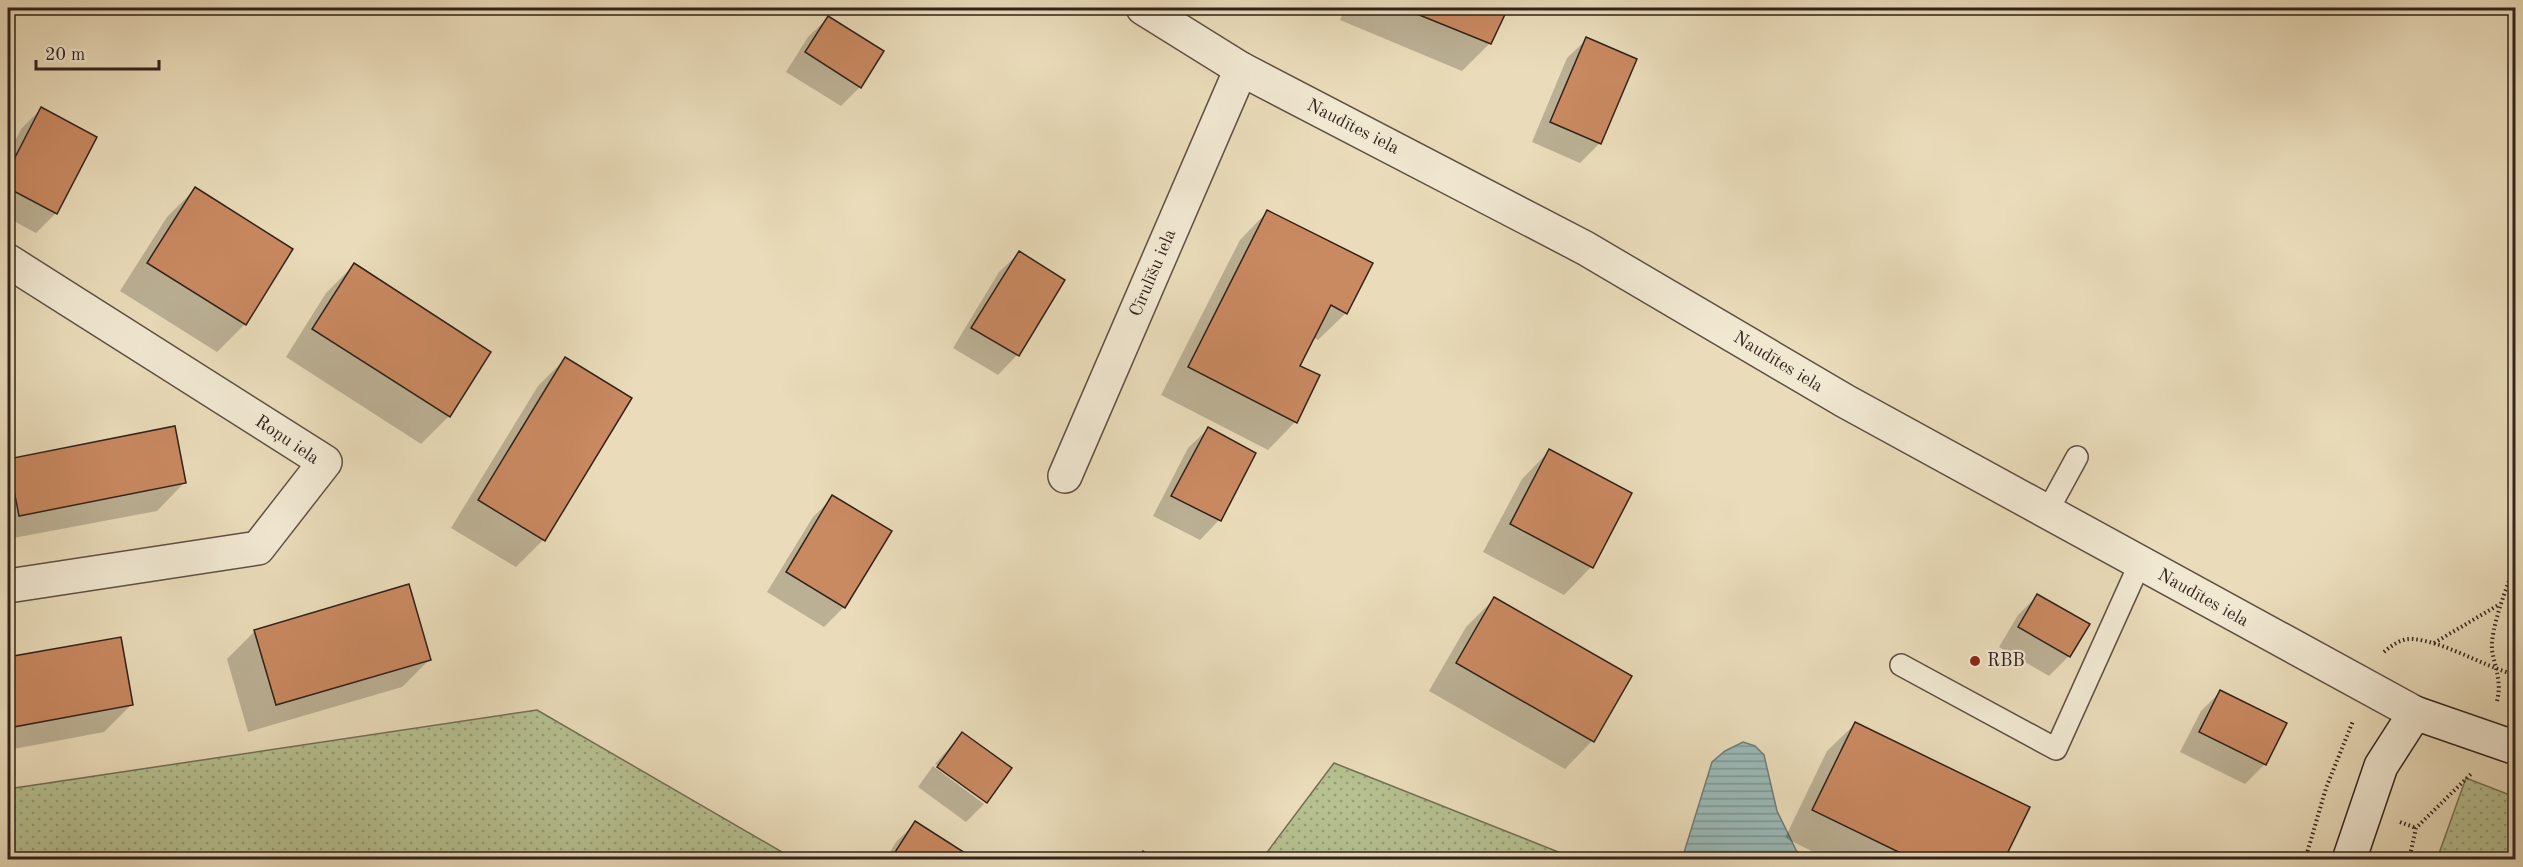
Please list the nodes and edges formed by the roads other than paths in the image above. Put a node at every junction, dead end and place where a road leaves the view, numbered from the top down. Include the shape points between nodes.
1 (1143, 8) edge
2 (1241, 69) junction
3 (8, 261) edge
4 (2077, 457) dead end
5 (1065, 476) dead end
6 (2047, 512) junction
7 (2140, 564) junction
8 (8, 586) edge
9 (1901, 665) dead end
10 (2415, 713) junction
11 (2516, 748) edge
12 (2349, 860) edge

1 - 2 street, Naudītes iela
2 - 5 street, Cīrulīšu iela
2 - 6 street, Naudītes iela via 1585,248 1845,401
3 - 8 street, Roņu iela via 325,462 258,548
4 - 6 lane
6 - 7 street, Naudītes iela
7 - 9 lane via 2056,749
7 - 10 street, Naudītes iela
10 - 11 street, Naudītes iela
10 - 12 street via 2381,766

